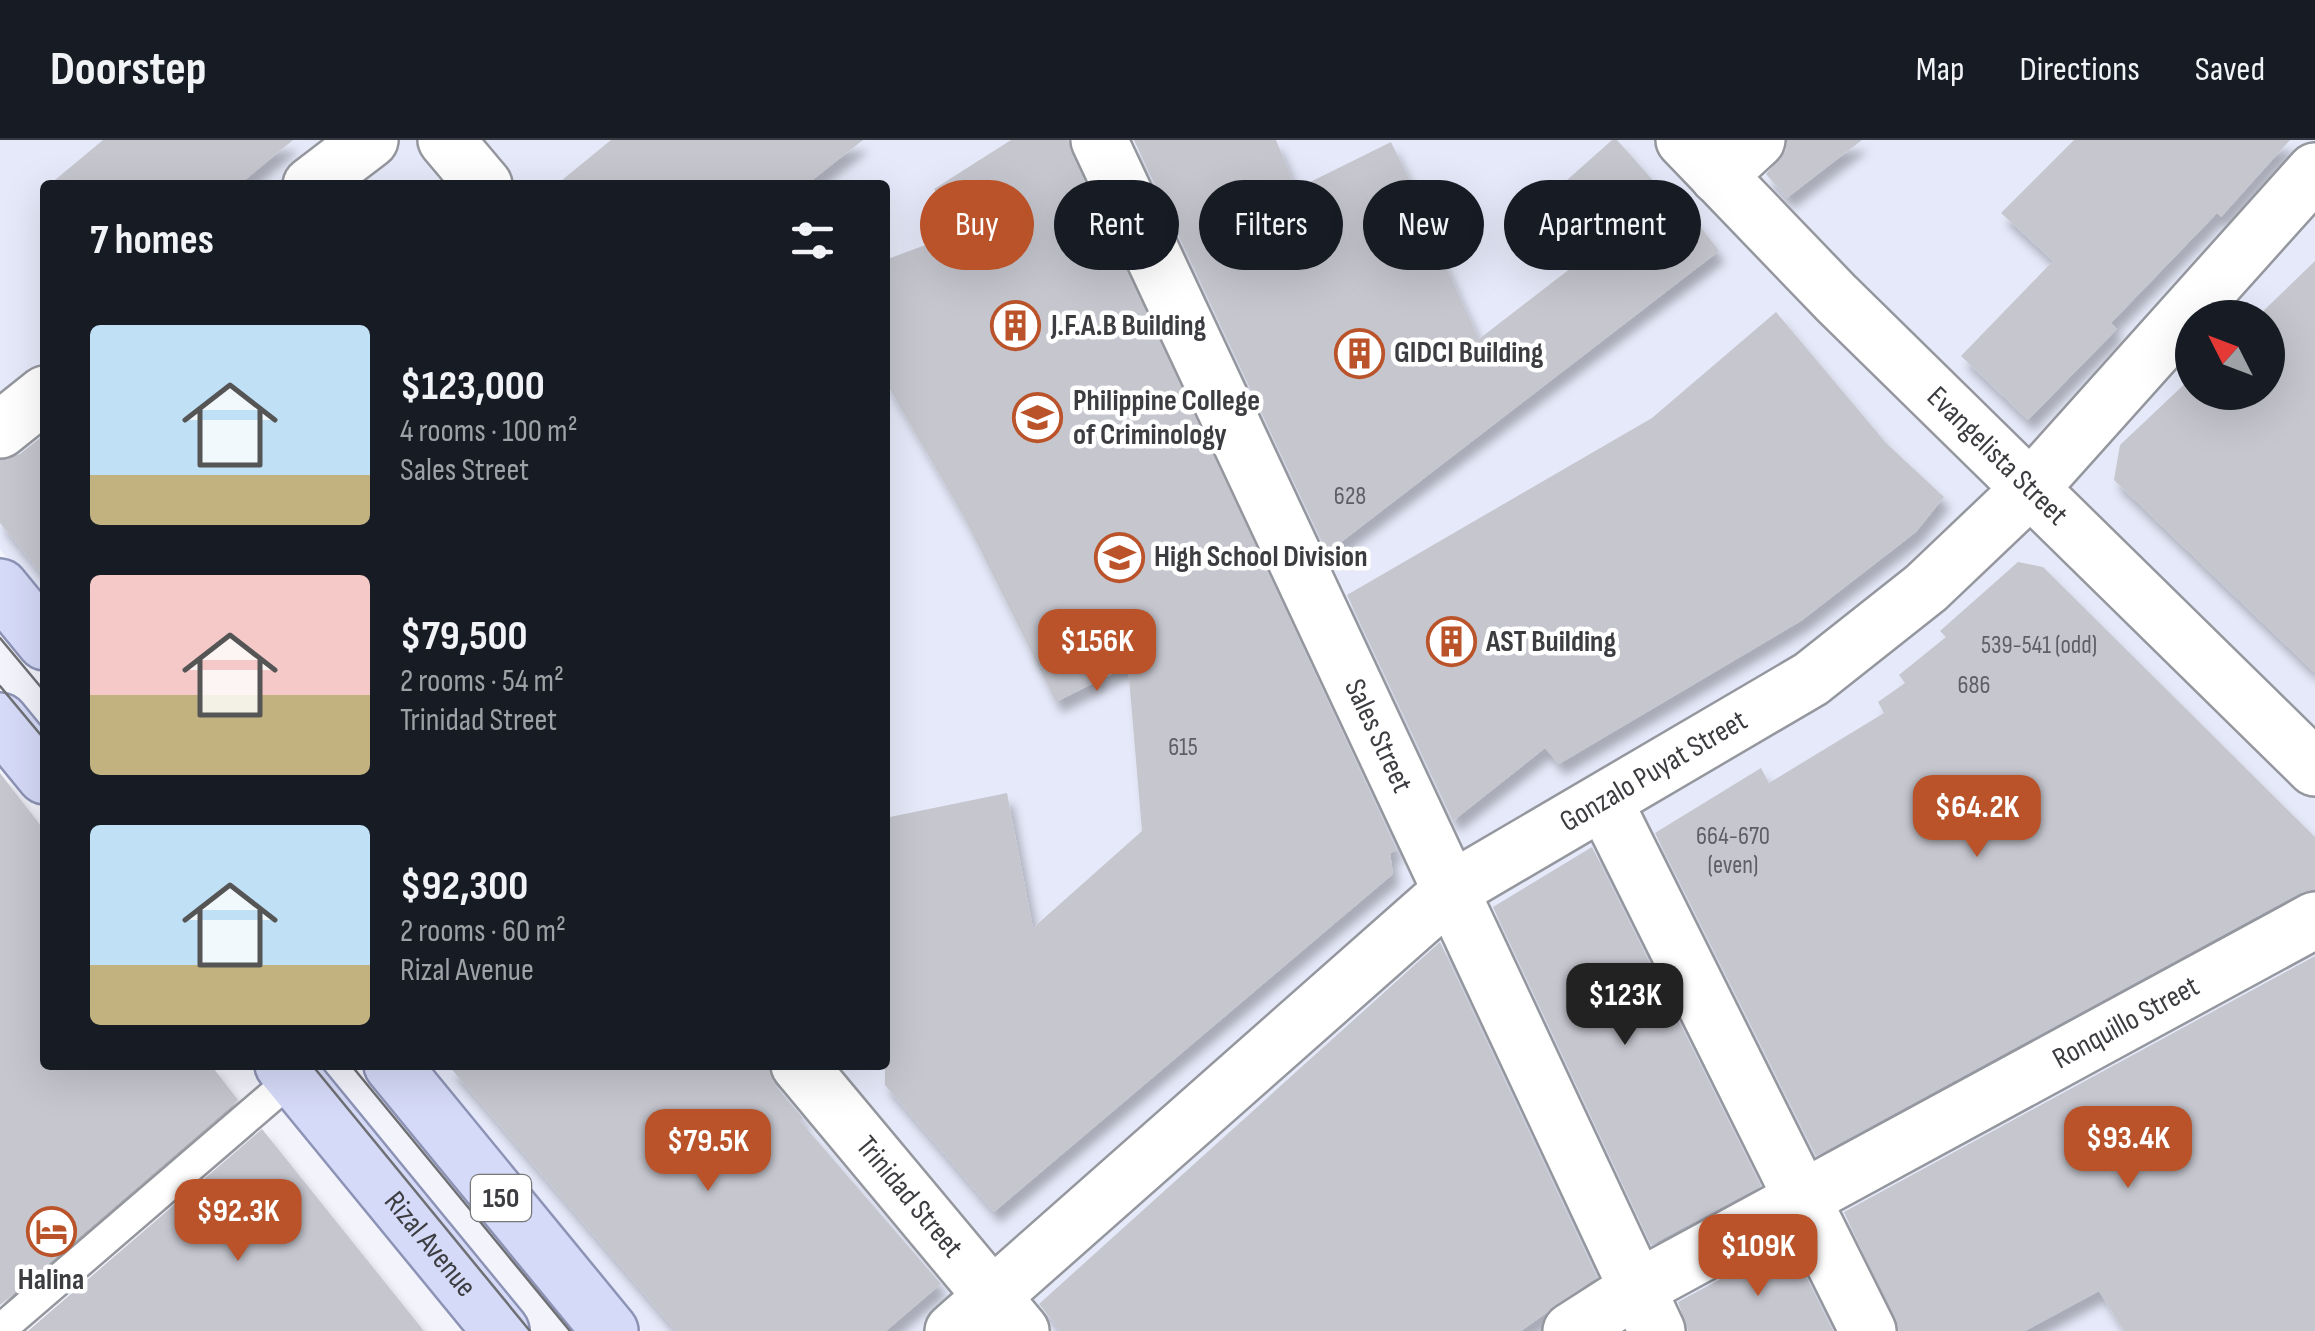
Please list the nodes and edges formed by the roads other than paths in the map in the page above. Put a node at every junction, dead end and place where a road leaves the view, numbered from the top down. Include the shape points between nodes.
1 (370, 140) edge
2 (446, 140) edge
3 (1099, 140) edge
4 (1720, 152) edge
5 (2315, 171) edge
6 (318, 180) edge
7 (480, 180) edge
8 (40, 398) edge
9 (0, 430) edge
10 (2029, 490) junction
11 (0, 587) edge
12 (40, 636) edge
13 (0, 721) edge
14 (2315, 768) edge
15 (40, 770) edge
16 (1604, 802) junction
17 (1453, 889) junction
18 (2315, 920) edge
19 (396, 1070) edge
20 (802, 1070) edge
21 (288, 1071) edge
22 (1802, 1198) junction
23 (1648, 1309) edge
24 (988, 1320) edge
25 (0, 1330) edge
26 (501, 1331) edge
27 (610, 1331) edge
28 (1571, 1331) edge
29 (1868, 1331) edge

1 - 6 street
2 - 7 street
3 - 17 street, Sales Street
4 - 10 street, Evangelista Street
5 - 10 street, Gonzalo Puyat Street
8 - 9 street
10 - 14 street, Evangelista Street
10 - 16 street, Gonzalo Puyat Street via 1926,588 1810,680
11 - 12 main road
13 - 15 main road
16 - 17 street, Gonzalo Puyat Street
16 - 22 street
17 - 23 street, Sales Street
17 - 24 street, Gonzalo Puyat Street
18 - 22 street, Ronquillo Street
19 - 27 main road, 150
20 - 24 street, Trinidad Street
21 - 25 lane
21 - 26 main road, Rizal Avenue
22 - 23 street, Ronquillo Street
22 - 29 street
23 - 28 street, Ronquillo Street

